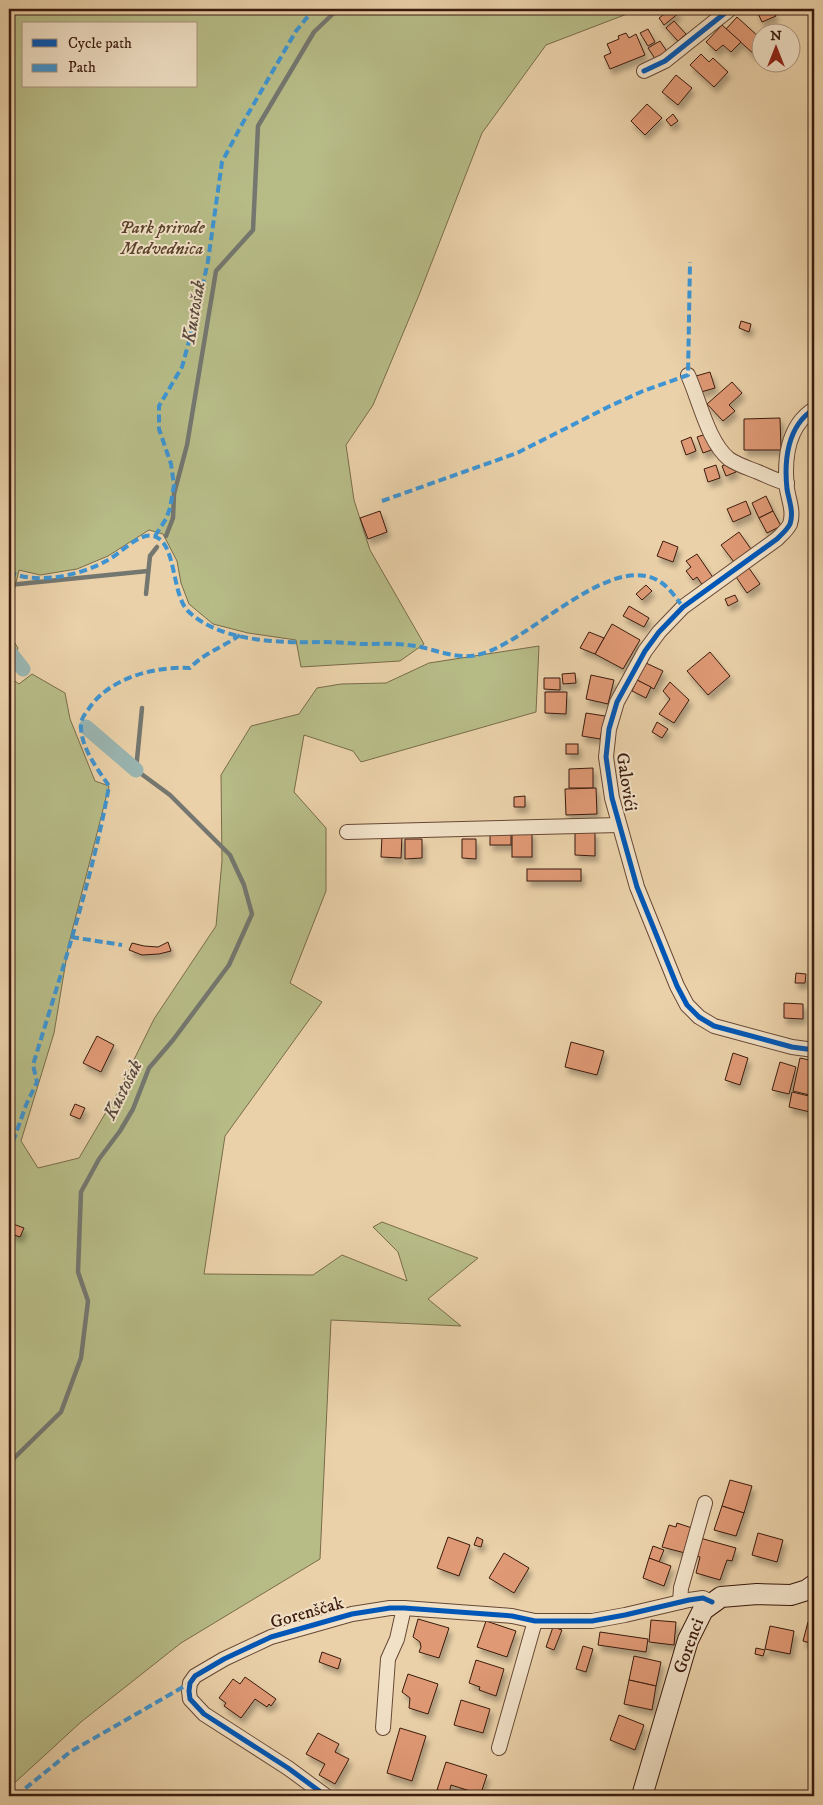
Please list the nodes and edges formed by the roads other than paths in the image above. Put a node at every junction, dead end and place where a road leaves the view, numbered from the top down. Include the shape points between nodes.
1 (730, 9) edge
2 (644, 71) dead end
3 (688, 375) dead end
4 (814, 409) edge
5 (787, 483) junction
6 (619, 825) junction
7 (347, 832) dead end
8 (814, 1050) edge
9 (705, 1503) dead end
10 (814, 1585) edge
11 (680, 1602) junction
12 (712, 1602) junction
13 (404, 1608) junction
14 (535, 1621) junction
15 (383, 1728) dead end
16 (500, 1748) dead end
17 (326, 1796) edge
18 (642, 1796) edge

1 - 2 street via 676,53
3 - 5 street via 702,414 725,455
4 - 5 street, Galovići via 802,420 790,442 786,456
5 - 6 street, Galovići via 792,512 786,530 670,619 645,651 621,693 606,748 611,793
6 - 7 street
6 - 8 street, Galovići via 642,902 677,986 692,1012 705,1022 725,1030
9 - 11 street
10 - 12 street, Gorenci via 791,1595 735,1595
11 - 12 street, Gorenščak via 703,1598
11 - 14 street, Gorenščak via 602,1619
12 - 18 street, Gorenci via 703,1610 688,1640
13 - 14 street, Gorenščak via 512,1616
13 - 15 street via 401,1626 388,1659
13 - 17 street, Gorenščak via 352,1614 270,1637 224,1659 195,1676 190,1683 190,1698 204,1714
14 - 16 street

